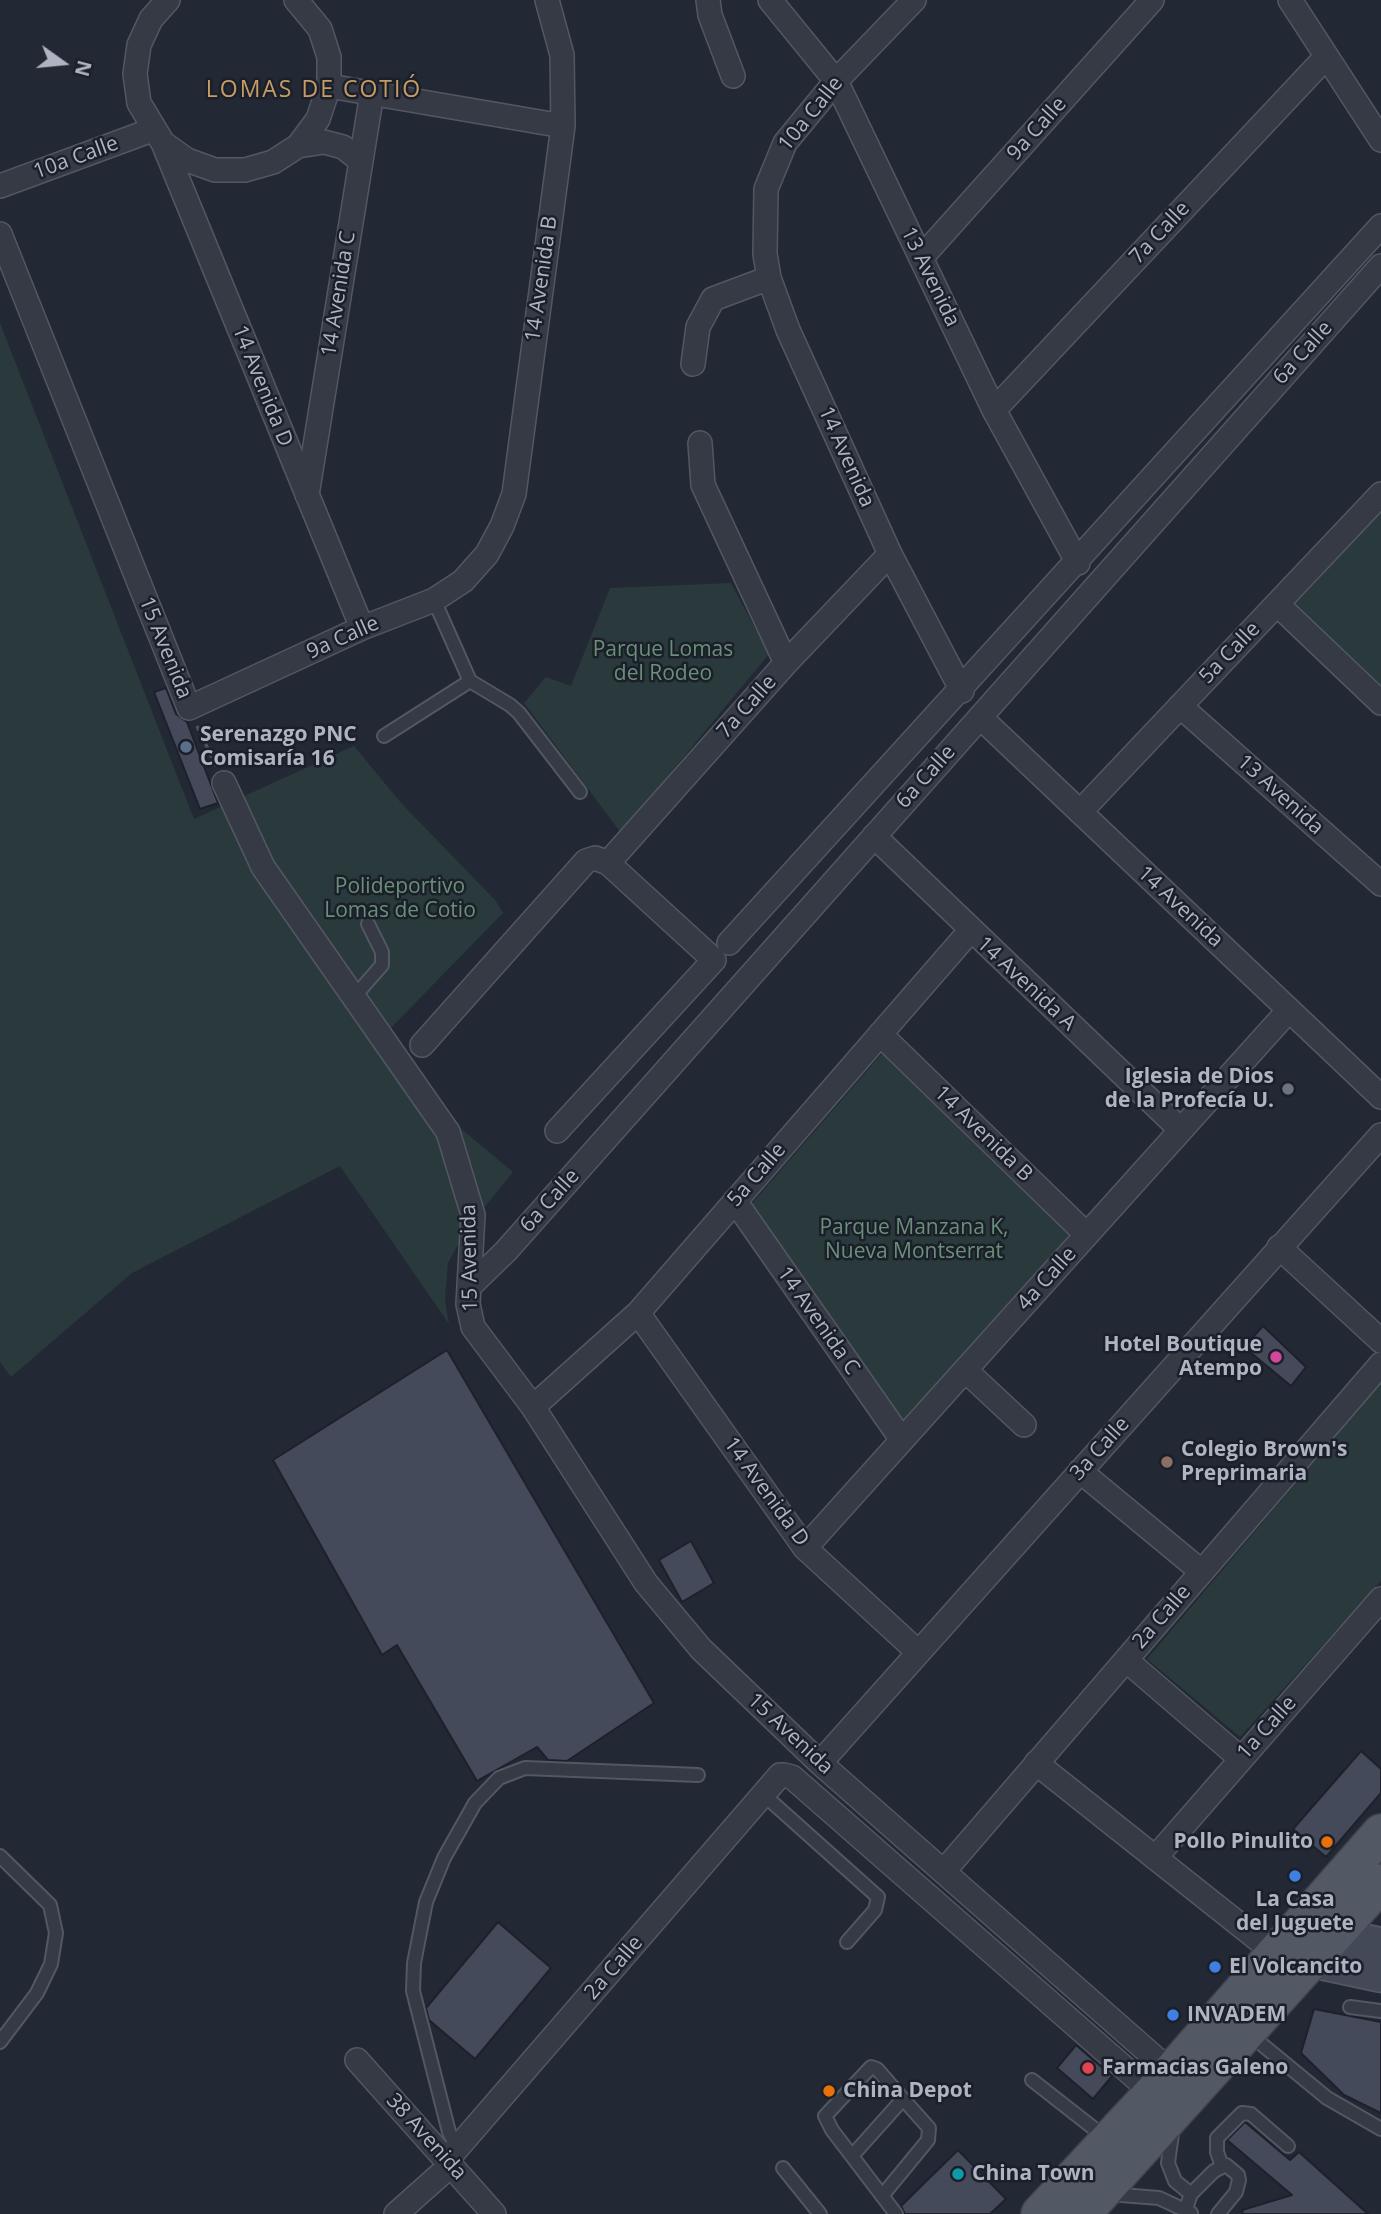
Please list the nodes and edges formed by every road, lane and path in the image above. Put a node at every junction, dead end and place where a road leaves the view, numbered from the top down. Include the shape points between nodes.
1 (168, 0) edge
2 (296, 0) edge
3 (547, 0) edge
4 (708, 0) edge
5 (770, 0) edge
6 (914, 0) edge
7 (1153, 0) edge
8 (1290, 0) edge
9 (1326, 57) junction
10 (733, 76) dead end
11 (836, 81) junction
12 (329, 86) junction
13 (372, 93) junction
14 (562, 126) junction
15 (158, 136) junction
16 (1381, 140) edge
17 (298, 146) junction
18 (360, 161) junction
19 (0, 186) edge
20 (1381, 226) edge
21 (0, 234) edge
22 (765, 254) joint
23 (921, 258) junction
24 (1381, 266) edge
25 (769, 278) junction
26 (693, 365) dead end
27 (994, 410) junction
28 (700, 443) dead end
29 (1381, 494) edge
30 (307, 495) junction
31 (487, 554) joint
32 (890, 554) junction
33 (1077, 563) junction
34 (434, 600) junction
35 (1277, 604) junction
36 (362, 628) junction
37 (786, 663) junction
38 (470, 681) junction
39 (962, 691) junction
40 (1381, 702) edge
41 (1180, 706) junction
42 (189, 708) junction
43 (980, 717) junction
44 (384, 736) dead end
45 (224, 783) joint
46 (580, 792) dead end
47 (1080, 812) junction
48 (874, 836) junction
49 (608, 863) junction
50 (1381, 884) edge
51 (368, 924) dead end
52 (970, 931) junction
53 (722, 951) junction
54 (354, 997) junction
55 (1289, 1010) junction
56 (880, 1034) junction
57 (422, 1045) dead end
58 (1381, 1097) edge
59 (1180, 1129) junction
60 (557, 1130) dead end
61 (1381, 1135) edge
62 (735, 1201) junction
63 (1086, 1234) junction
64 (1279, 1247) junction
65 (470, 1286) junction
66 (638, 1313) junction
67 (1381, 1340) edge
68 (1381, 1364) edge
69 (965, 1370) junction
70 (533, 1407) junction
71 (1024, 1425) dead end
72 (902, 1440) junction
73 (1080, 1471) junction
74 (805, 1548) junction
75 (1202, 1572) junction
76 (1381, 1599) edge
77 (918, 1652) junction
78 (1125, 1660) junction
79 (1240, 1758) junction
80 (820, 1763) junction
81 (1036, 1763) junction
82 (698, 1775) dead end
83 (764, 1795) junction
84 (1381, 1833) edge
85 (0, 1856) edge
86 (1155, 1857) junction
87 (944, 1871) junction
88 (1381, 1883) edge
89 (1286, 1940) junction
90 (847, 1941) dead end
91 (1381, 1945) edge
92 (1324, 1949) junction
93 (1381, 1975) edge
94 (1350, 2007) dead end
95 (1381, 2011) edge
96 (1248, 2032) junction
97 (0, 2042) edge
98 (357, 2060) dead end
99 (1032, 2080) dead end
100 (1166, 2092) junction
101 (903, 2099) junction
102 (1381, 2129) edge
103 (1109, 2141) junction
104 (1288, 2146) dead end
105 (852, 2156) junction
106 (452, 2158) junction
107 (1222, 2166) junction
108 (783, 2168) dead end
109 (1191, 2194) junction
110 (882, 2196) junction
111 (1092, 2204) edge
112 (1189, 2213) edge
113 (396, 2214) edge
114 (494, 2214) edge
115 (820, 2214) edge
116 (896, 2214) edge
117 (1040, 2214) edge
118 (1217, 2214) edge

1 - 15 street, 14 Avenida D via 151,19 139,46 135,74 139,103
2 - 12 street via 320,29 329,57
3 - 14 street, 14 Avenida B via 562,54
4 - 10 street
5 - 11 street, 13 Avenida
6 - 11 street, 10a Calle
7 - 23 street, 9a Calle
8 - 9 street
9 - 16 street
9 - 27 street, 7a Calle
11 - 22 street, 10a Calle via 776,158 764,204
11 - 23 street, 13 Avenida
12 - 13 street
12 - 17 street via 318,119
13 - 14 street
13 - 18 street, 14 Avenida C
14 - 31 street, 14 Avenida B via 514,494
15 - 17 street via 187,160 215,170 244,170 273,162
15 - 19 street, 10a Calle
15 - 30 street, 14 Avenida D
17 - 18 street via 324,142 344,147
18 - 30 street, 14 Avenida C
20 - 33 street, 6a Calle
21 - 42 street, 15 Avenida
22 - 25 street, 14 Avenida
23 - 27 street, 13 Avenida
24 - 43 street, 6a Calle
25 - 26 street via 713,299 698,327
25 - 32 street, 14 Avenida
27 - 33 street, 13 Avenida
28 - 37 street via 703,485
29 - 35 street, 5a Calle
30 - 36 street, 14 Avenida D
31 - 34 street, 9a Calle via 463,582
32 - 37 street, 7a Calle
32 - 39 street, 14 Avenida
33 - 39 street, 6a Calle
34 - 36 street, 9a Calle
34 - 38 lane
35 - 40 street
35 - 41 street, 5a Calle
36 - 42 street, 9a Calle
37 - 49 street, 7a Calle
38 - 44 lane
38 - 46 lane via 519,713
39 - 53 street, 6a Calle
41 - 47 street, 5a Calle
41 - 50 street, 13 Avenida
42 - 45 path, 15 Avenida
43 - 47 street, 14 Avenida
43 - 48 street, 6a Calle
45 - 54 street, 15 Avenida via 262,867
47 - 55 street, 14 Avenida
48 - 52 street, 14 Avenida A
48 - 65 street, 6a Calle
49 - 53 street
49 - 57 street via 595,858 586,861
51 - 54 lane via 382,951 382,965
52 - 56 street, 5a Calle
52 - 59 street, 14 Avenida A
53 - 60 street, 6a Calle
54 - 65 street, 15 Avenida via 448,1132 474,1215
55 - 58 street, 14 Avenida
55 - 59 street, 4a Calle
56 - 62 street, 5a Calle
56 - 63 street, 14 Avenida B
59 - 63 street, 4a Calle
61 - 64 street, 3a Calle
62 - 66 street, 5a Calle
62 - 72 street, 14 Avenida C
63 - 69 street, 4a Calle
64 - 67 street
64 - 73 street, 3a Calle
65 - 70 street, 15 Avenida via 469,1315 474,1327
66 - 70 street, 5a Calle
66 - 74 street, 14 Avenida D
68 - 75 street, 2a Calle
69 - 71 street
69 - 72 street, 4a Calle
70 - 80 street, 15 Avenida via 646,1583 701,1648
72 - 74 street, 4a Calle
73 - 75 street
73 - 77 street, 3a Calle
74 - 77 street, 14 Avenida D
75 - 78 street, 2a Calle
76 - 79 street, 1a Calle
77 - 80 street, 3a Calle
78 - 79 street
78 - 81 street, 2a Calle
79 - 86 street, 1a Calle
80 - 87 street, 15 Avenida
81 - 86 street
81 - 87 street, 2a Calle
82 - 106 lane via 525,1768 499,1778 475,1803 426,1902 414,1963 413,1991
83 - 90 lane via 878,1897 875,1910
83 - 100 street, 2a Calle via 780,1776 792,1777
83 - 106 street, 2a Calle
84 - 89 main road
85 - 97 lane via 50,1905 57,1933 51,1964 37,1993
86 - 89 street
87 - 100 street, 15 Avenida
88 - 92 main road
89 - 92 main road
89 - 100 main road
91 - 92 main road
92 - 93 main road
92 - 96 main road
94 - 95 lane
96 - 100 main road
96 - 102 lane via 1327,2098
98 - 106 street, 38 Avenida
99 - 103 lane
100 - 103 main road
100 - 109 lane via 1168,2162 1175,2181
100 - 111 main road
101 - 105 lane
101 - 105 lane via 871,2067 826,2112 826,2120
101 - 110 lane via 931,2134
103 - 117 main road
104 - 107 lane via 1251,2114 1242,2113 1217,2138
105 - 110 lane
106 - 113 street, 2a Calle
106 - 114 street, 38 Avenida
107 - 109 lane
107 - 118 lane via 1232,2168 1239,2180 1236,2192
108 - 115 lane
109 - 112 lane
110 - 116 lane
111 - 112 lane via 1148,2195

